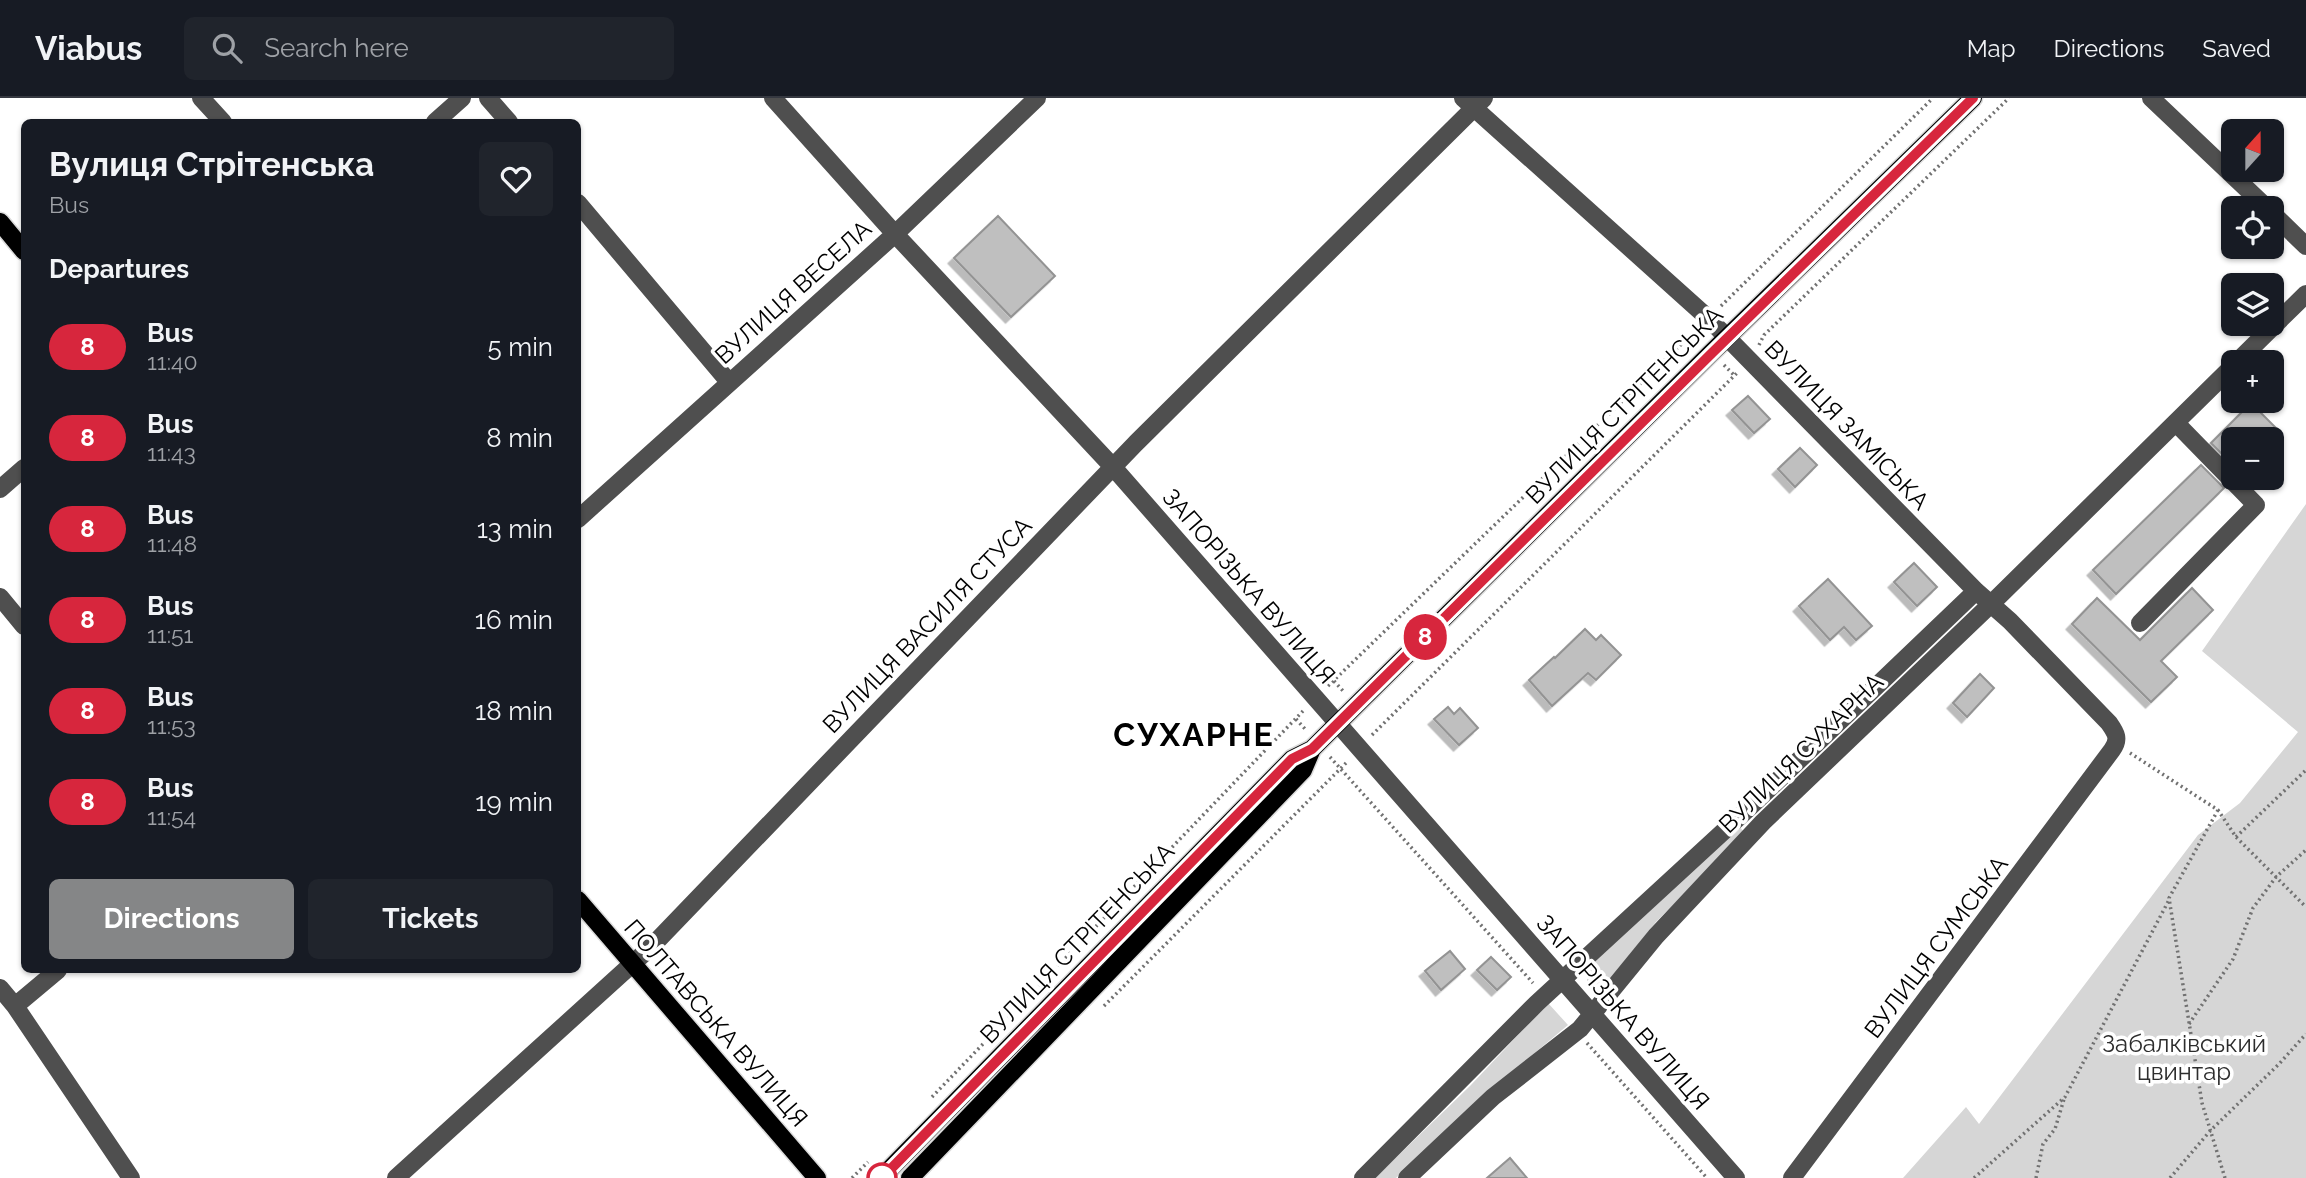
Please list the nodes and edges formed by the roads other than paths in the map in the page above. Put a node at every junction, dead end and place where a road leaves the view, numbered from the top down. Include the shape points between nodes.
1 (201, 98) edge
2 (463, 98) edge
3 (488, 98) edge
4 (772, 98) edge
5 (1037, 98) edge
6 (1973, 98) edge
7 (2151, 98) edge
8 (1474, 101) edge
9 (220, 119) edge
10 (438, 119) edge
11 (506, 119) edge
12 (2254, 196) edge
13 (581, 208) edge
14 (0, 222) edge
15 (2284, 225) edge
16 (895, 234) junction
17 (2306, 246) edge
18 (21, 247) edge
19 (2306, 294) edge
20 (1727, 338) junction
21 (2249, 350) edge
22 (2221, 378) edge
23 (729, 382) junction
24 (2175, 423) junction
25 (1113, 467) junction
26 (21, 471) edge
27 (0, 489) edge
28 (581, 516) edge
29 (1976, 591) junction
30 (0, 597) edge
31 (1991, 604) junction
32 (21, 622) edge
33 (2140, 623) dead end
34 (1338, 723) junction
35 (2117, 744) joint
36 (1315, 746) junction
37 (1750, 807) junction
38 (1763, 822) junction
39 (581, 904) edge
40 (632, 964) junction
41 (54, 973) edge
42 (1562, 980) junction
43 (0, 988) edge
44 (15, 1006) junction
45 (1592, 1015) junction
46 (131, 1178) edge
47 (396, 1178) edge
48 (817, 1178) edge
49 (881, 1178) edge
50 (910, 1178) edge
51 (1363, 1178) edge
52 (1407, 1178) edge
53 (1736, 1178) edge
54 (1792, 1178) edge

1 - 9 street
2 - 10 street
3 - 11 street
4 - 16 street, ЗАПОРІЗЬКА ВУЛИЦЯ
5 - 16 street, ВУЛИЦЯ ВЕСЕЛА
6 - 20 main road, ВУЛИЦЯ СТРІТЕНСЬКА
7 - 12 street
8 - 20 street, ВУЛИЦЯ ЗАМІСЬКА
8 - 25 street, ВУЛИЦЯ ВАСИЛЯ СТУСА
13 - 23 street
14 - 18 main road
15 - 17 street
16 - 23 street, ВУЛИЦЯ ВЕСЕЛА
16 - 25 street, ЗАПОРІЗЬКА ВУЛИЦЯ
19 - 21 street
20 - 29 street, ВУЛИЦЯ ЗАМІСЬКА
20 - 34 main road, ВУЛИЦЯ СТРІТЕНСЬКА
22 - 24 street, ВУЛИЦЯ СУХАРНА
23 - 28 street, ВУЛИЦЯ ВЕСЕЛА
24 - 31 street, ВУЛИЦЯ СУХАРНА
24 - 33 street via 2256,505
25 - 34 street, ЗАПОРІЗЬКА ВУЛИЦЯ
25 - 40 street, ВУЛИЦЯ ВАСИЛЯ СТУСА
26 - 27 street
29 - 31 street, ВУЛИЦЯ ЗАМІСЬКА
29 - 37 street, ВУЛИЦЯ СУХАРНА
30 - 32 street
31 - 35 street, ВУЛИЦЯ ЗАМІСЬКА via 2109,723
31 - 38 street, ВУЛИЦЯ СУХАРНА
34 - 36 main road, ВУЛИЦЯ СТРІТЕНСЬКА
34 - 42 street, ЗАПОРІЗЬКА ВУЛИЦЯ
35 - 54 street, ВУЛИЦЯ СУМСЬКА
36 - 49 main road, ВУЛИЦЯ СТРІТЕНСЬКА via 1292,759
36 - 50 main road, ВУЛИЦЯ СТРІТЕНСЬКА via 1303,770
37 - 38 street
37 - 42 street, ВУЛИЦЯ СУХАРНА
38 - 45 street, ВУЛИЦЯ СУХАРНА via 1656,936
39 - 40 main road, ПОЛТАВСЬКА ВУЛИЦЯ
40 - 47 street, ВУЛИЦЯ ВАСИЛЯ СТУСА
40 - 48 main road, ПОЛТАВСЬКА ВУЛИЦЯ
41 - 44 street
42 - 45 street, ЗАПОРІЗЬКА ВУЛИЦЯ
42 - 51 street, ВУЛИЦЯ СУХАРНА
43 - 44 street
44 - 46 street
45 - 52 street, ВУЛИЦЯ СУХАРНА via 1493,1097
45 - 53 street, ЗАПОРІЗЬКА ВУЛИЦЯ

